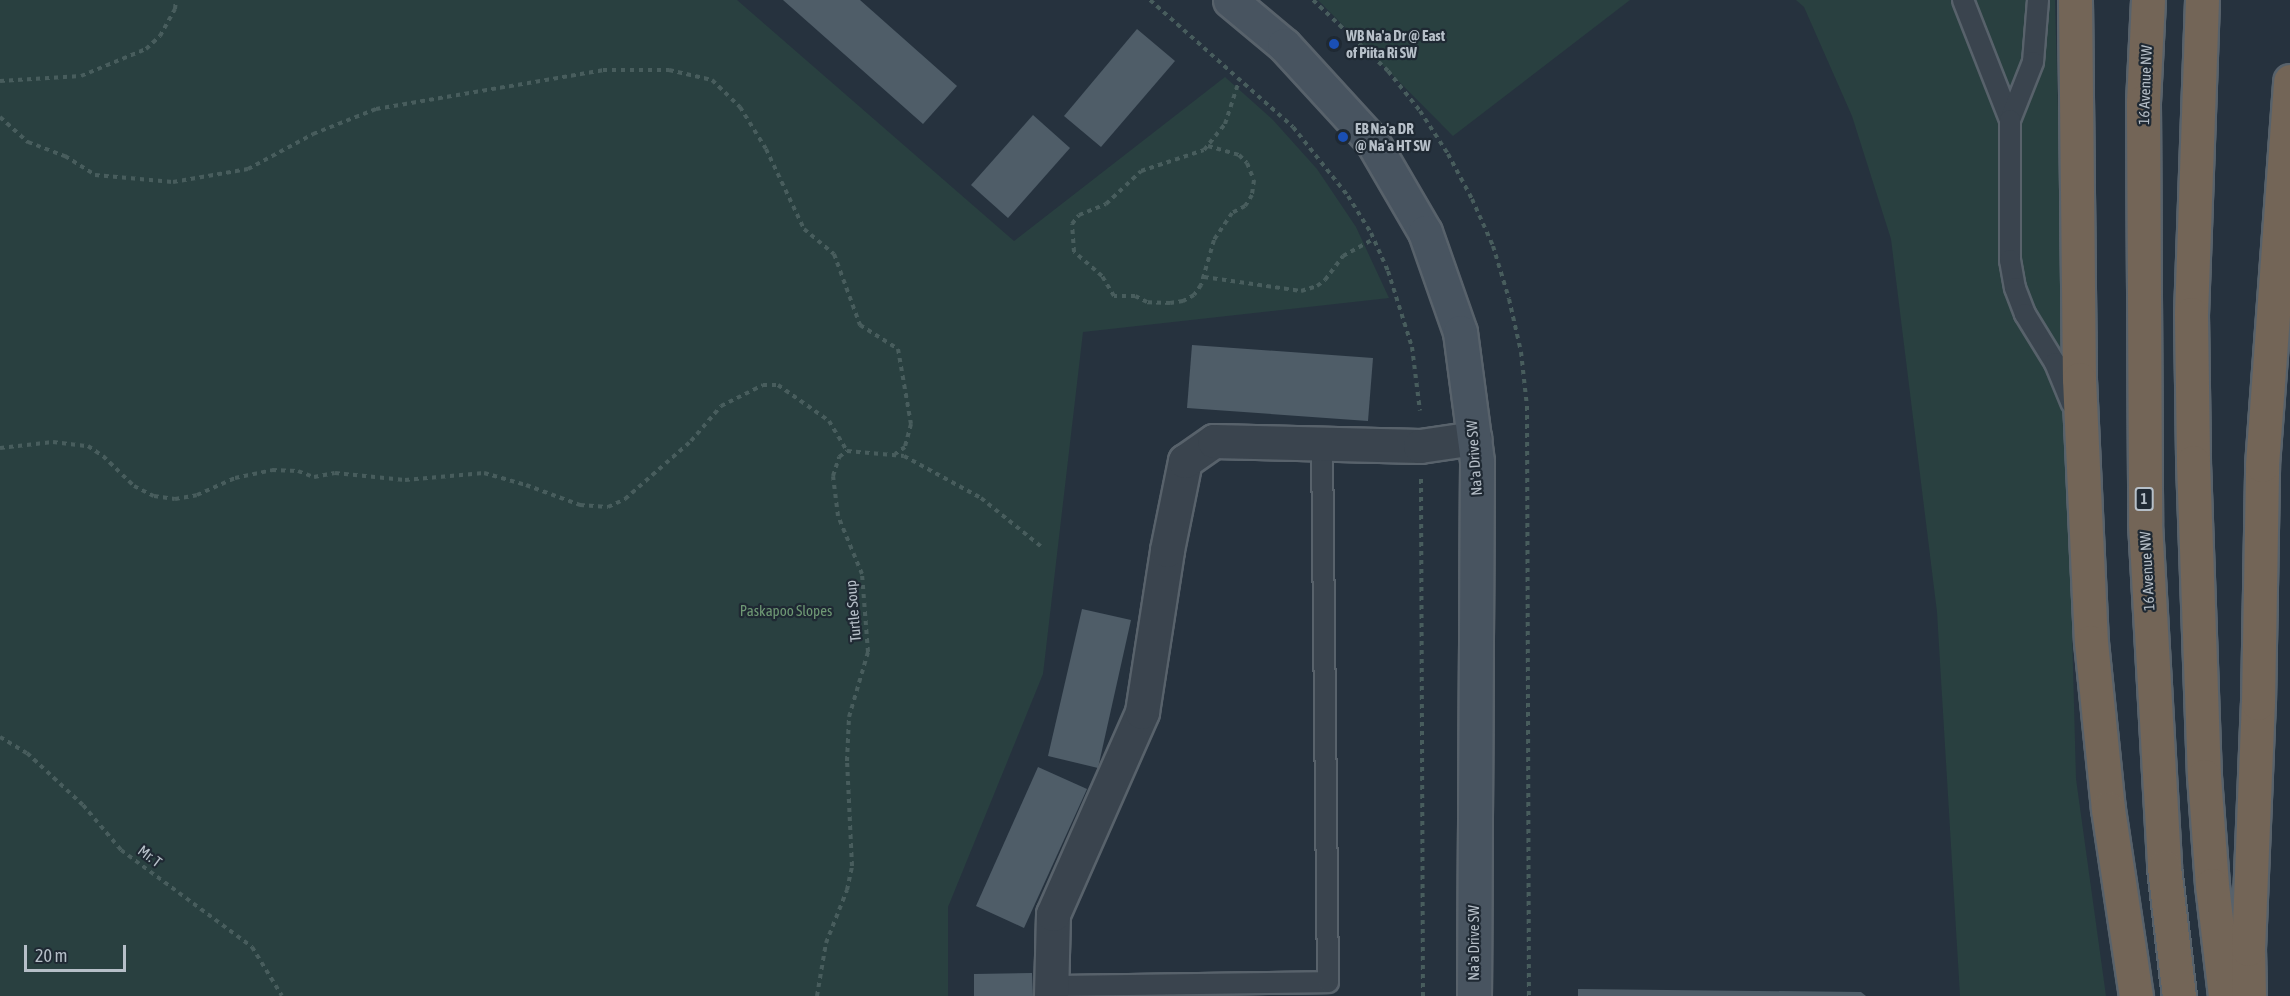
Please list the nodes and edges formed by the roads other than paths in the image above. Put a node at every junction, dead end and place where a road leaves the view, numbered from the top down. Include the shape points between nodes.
1 (1230, 0) edge
2 (1963, 0) edge
3 (2038, 0) edge
4 (2075, 0) edge
5 (2148, 0) edge
6 (2202, 0) edge
7 (2290, 81) edge
8 (2010, 120) junction
9 (2081, 431) junction
10 (1474, 438) junction
11 (1322, 444) junction
12 (1051, 991) edge
13 (1474, 996) edge
14 (2136, 996) edge
15 (2179, 996) edge
16 (2225, 996) edge
17 (2249, 996) edge

1 - 10 street, Na'a Drive SW via 1284,45 1372,141 1425,232 1460,332
2 - 8 lane
3 - 8 lane via 2034,62
4 - 9 highway
5 - 15 highway, 16 Avenue NW / 1 via 2143,102 2145,523 2164,867
6 - 16 highway via 2192,303 2193,495 2211,885
7 - 17 highway via 2262,465
8 - 9 lane via 2010,260 2015,288 2025,314 2055,363
9 - 14 highway via 2091,642 2108,809
10 - 11 street via 1420,446
10 - 13 street, Na'a Drive SW via 1477,462
11 - 12 street via 1214,441 1185,461 1142,712 1053,914
11 - 12 lane via 1328,982

